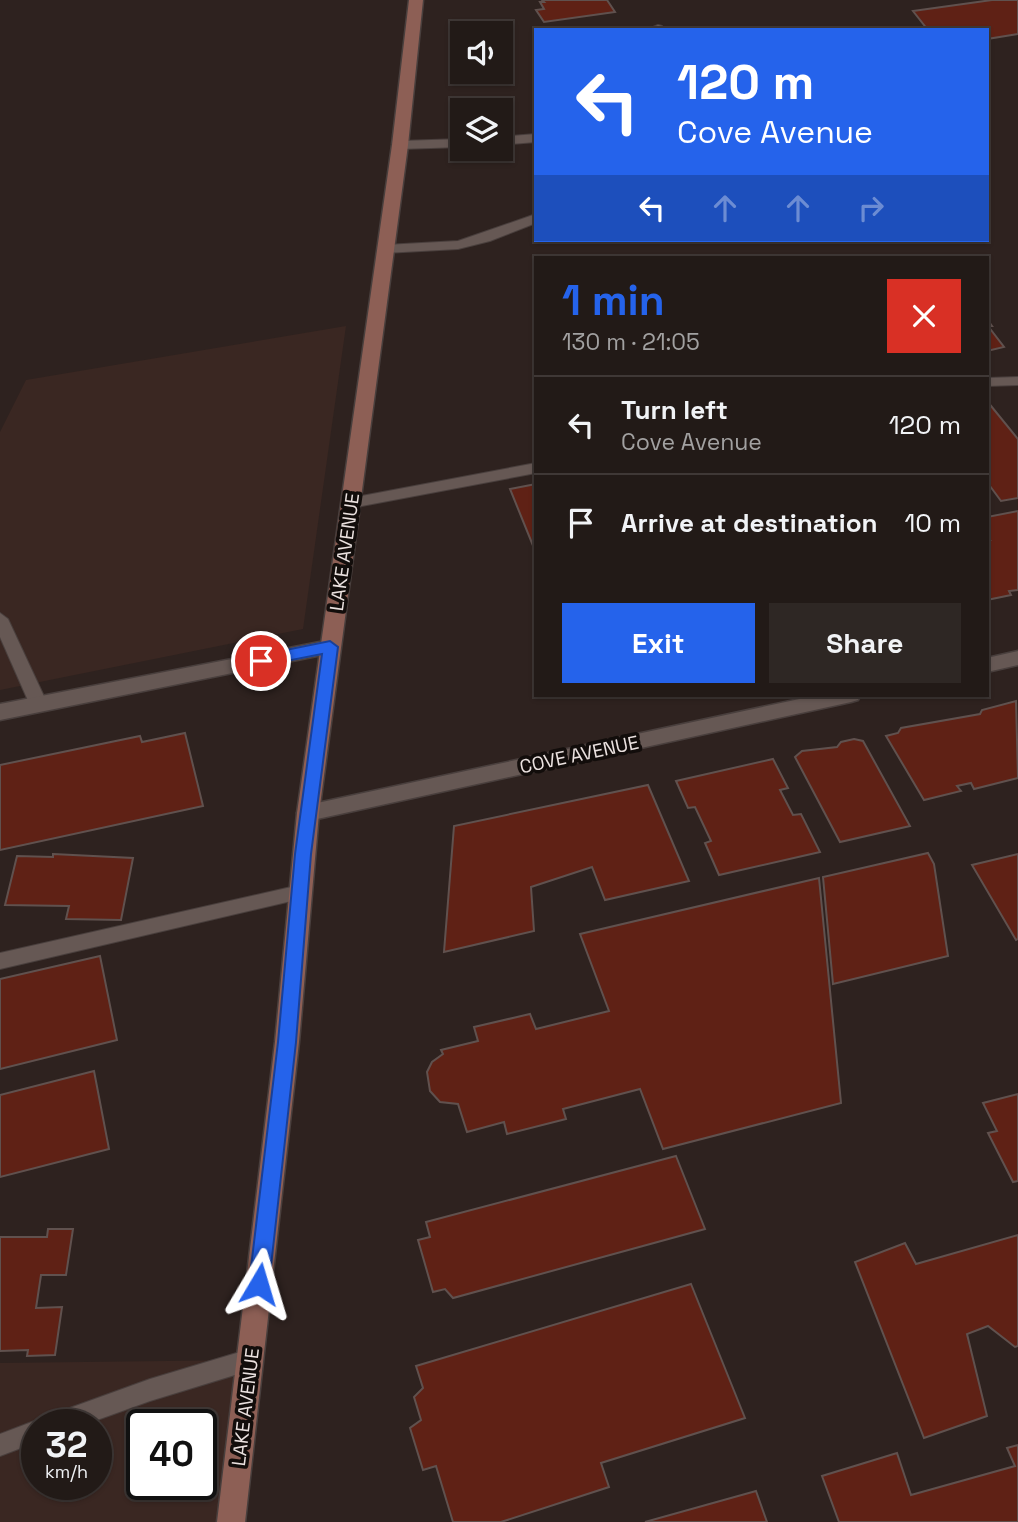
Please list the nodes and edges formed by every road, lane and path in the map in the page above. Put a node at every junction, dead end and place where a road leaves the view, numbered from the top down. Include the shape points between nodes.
1 (416, 0) edge
2 (534, 138) edge
3 (513, 140) edge
4 (450, 143) edge
5 (400, 145) junction
6 (534, 219) edge
7 (385, 249) junction
8 (989, 382) edge
9 (1018, 382) edge
10 (534, 468) edge
11 (351, 503) junction
12 (0, 619) edge
13 (330, 647) junction
14 (1018, 658) edge
15 (989, 665) edge
16 (841, 697) edge
17 (38, 705) junction
18 (0, 712) edge
19 (308, 813) junction
20 (300, 892) junction
21 (0, 961) edge
22 (250, 1360) junction
23 (97, 1409) edge
24 (21, 1438) edge
25 (0, 1445) edge
26 (231, 1522) edge

1 - 5 street, LAKE AVENUE
2 - 3 lane
4 - 5 lane
5 - 7 street, LAKE AVENUE
6 - 7 lane via 458,245
7 - 11 street, LAKE AVENUE
8 - 9 lane
10 - 11 lane
11 - 13 street, LAKE AVENUE
12 - 17 lane
13 - 17 street
13 - 19 street, LAKE AVENUE
14 - 15 street
16 - 19 street, COVE AVENUE
17 - 18 street
19 - 20 street, LAKE AVENUE
20 - 21 lane
20 - 22 street, LAKE AVENUE
22 - 23 lane
22 - 26 street, LAKE AVENUE
24 - 25 lane

